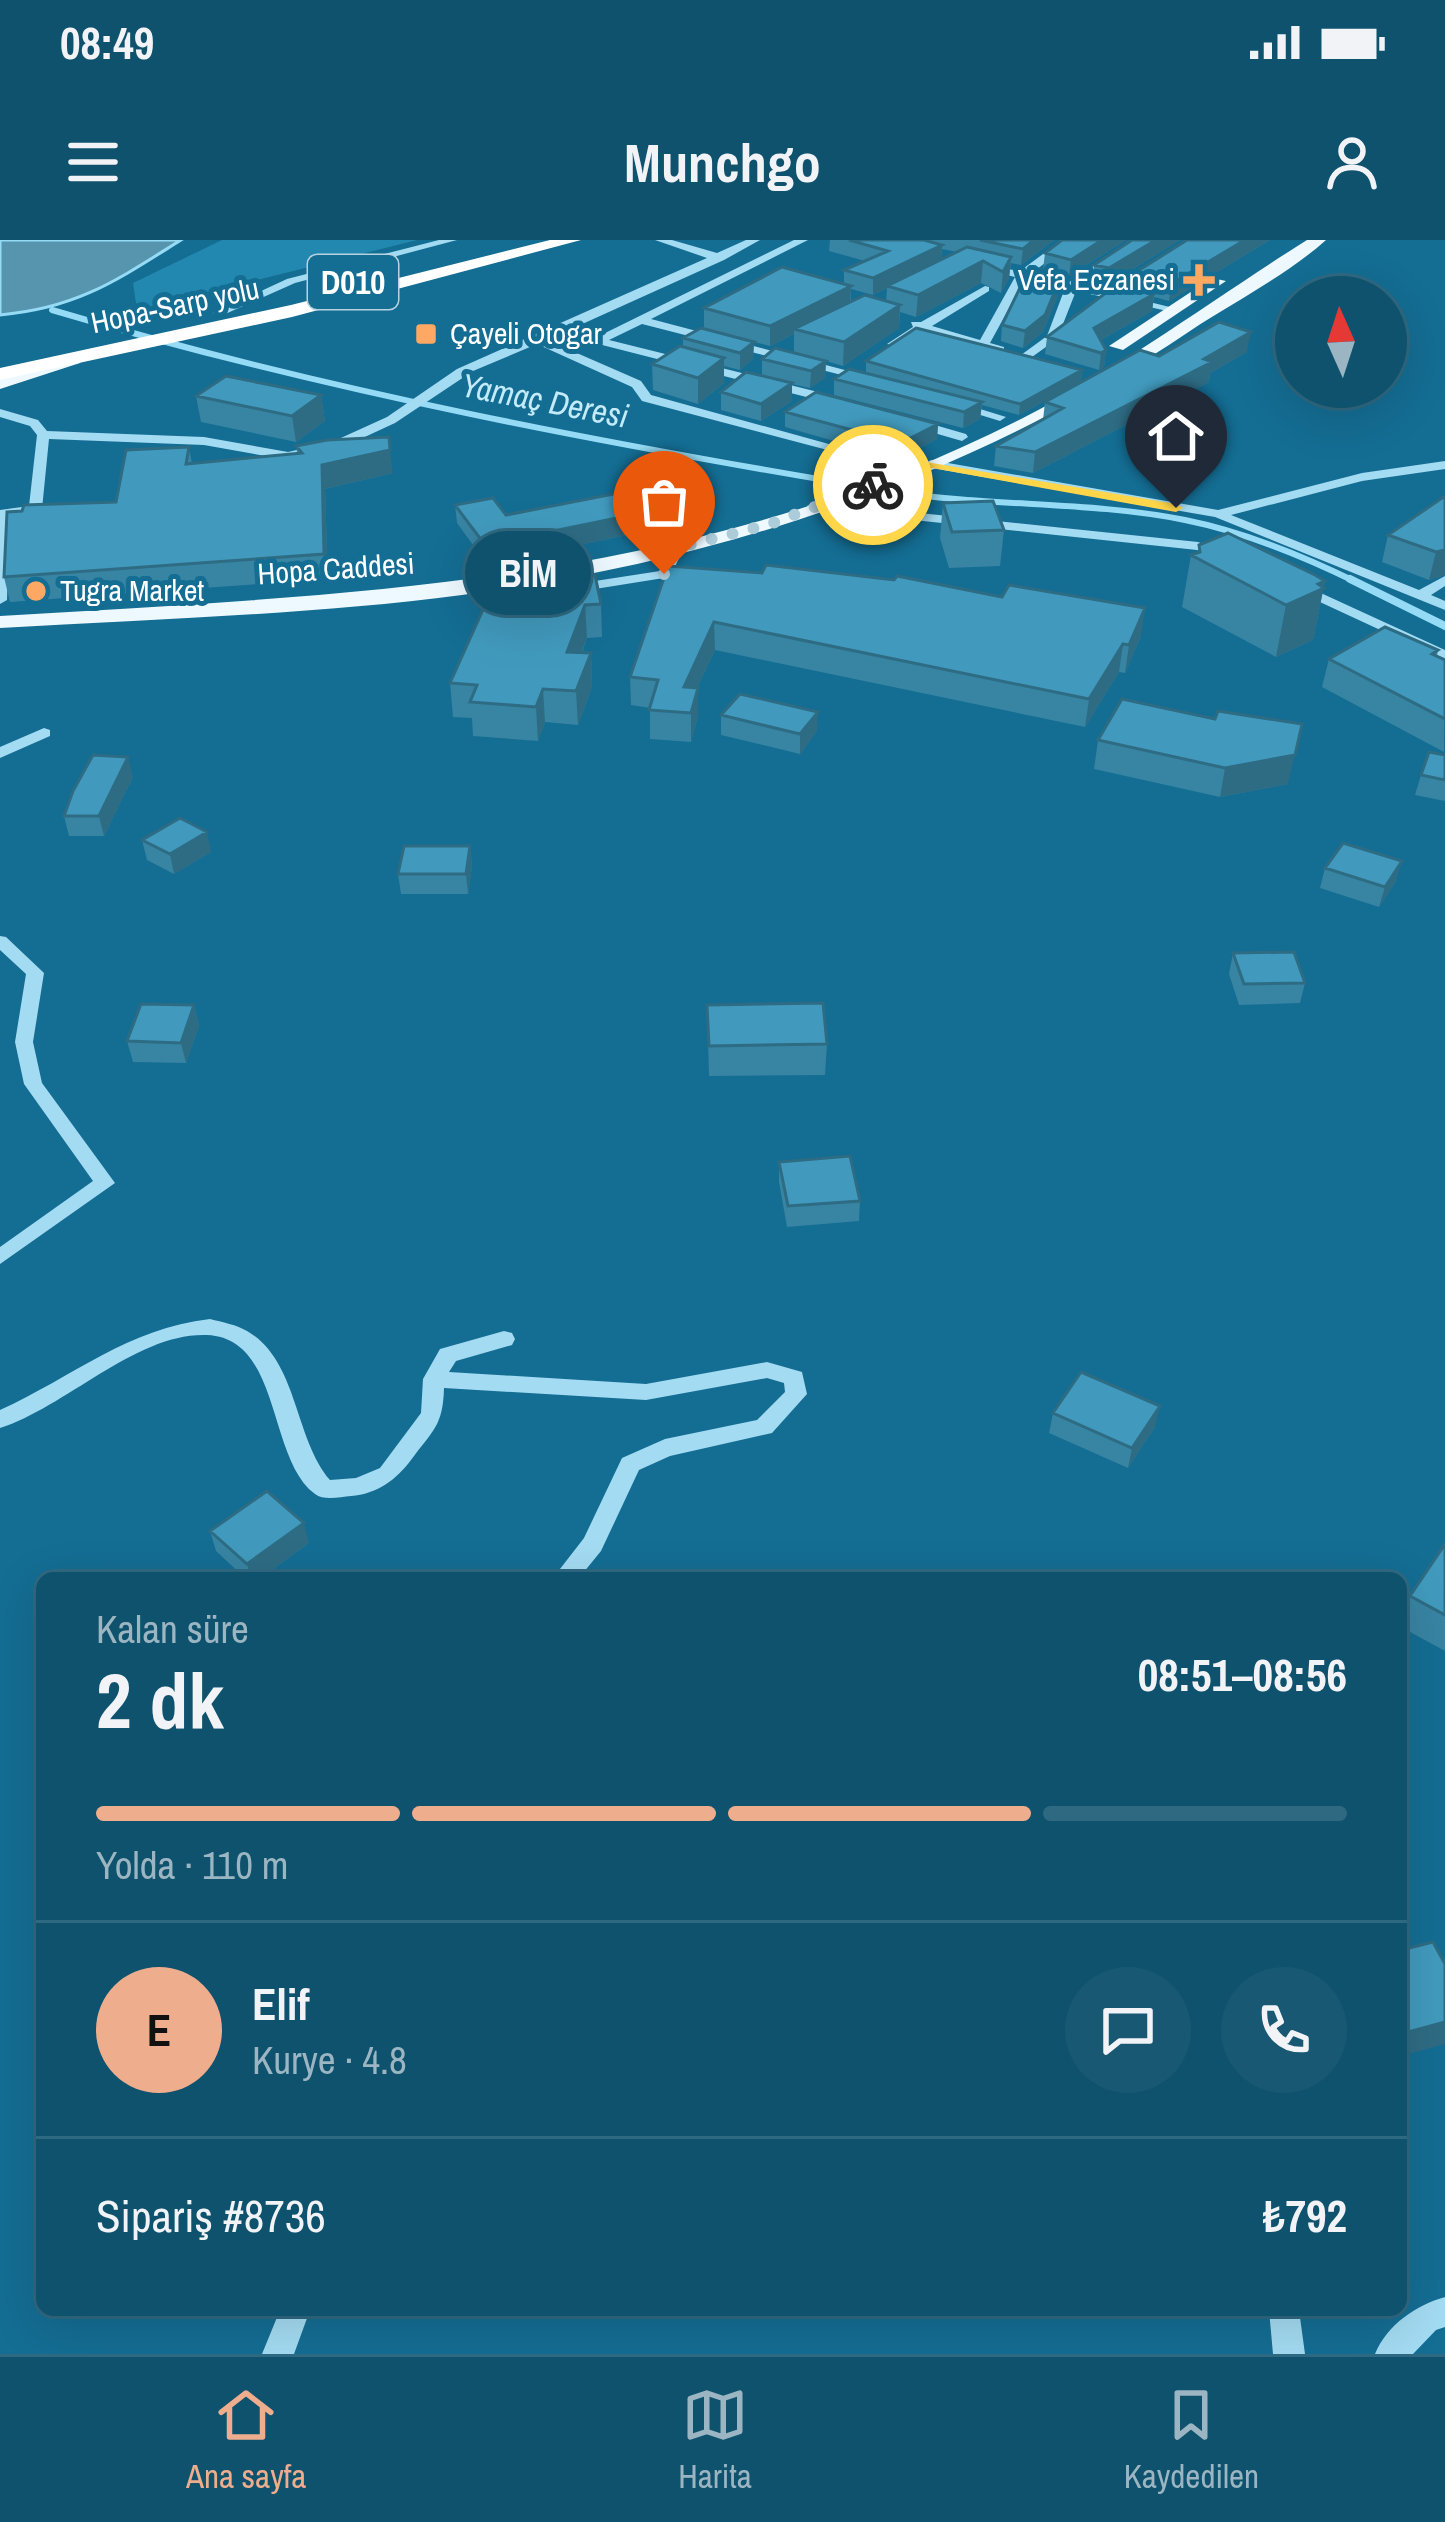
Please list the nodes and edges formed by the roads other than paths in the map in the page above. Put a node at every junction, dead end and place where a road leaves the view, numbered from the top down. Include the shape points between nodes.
1 (452, 240) edge
2 (521, 240) edge
3 (572, 240) edge
4 (660, 240) edge
5 (755, 240) edge
6 (803, 240) edge
7 (1070, 240) edge
8 (1141, 240) edge
9 (1285, 240) edge
10 (1309, 241) edge
11 (717, 257) junction
12 (961, 261) edge
13 (747, 266) junction
14 (767, 272) edge
15 (1022, 275) junction
16 (959, 282) edge
17 (1127, 283) edge
18 (1072, 284) junction
19 (985, 289) junction
20 (1111, 293) junction
21 (1014, 296) junction
22 (1096, 304) edge
23 (1172, 309) junction
24 (1082, 315) edge
25 (640, 320) junction
26 (899, 320) edge
27 (213, 321) junction
28 (920, 326) junction
29 (559, 331) junction
30 (1053, 338) junction
31 (537, 340) junction
32 (598, 341) junction
33 (794, 343) edge
34 (983, 345) junction
35 (884, 349) edge
36 (775, 353) junction
37 (84, 356) junction
38 (1025, 358) junction
39 (0, 360) edge
40 (867, 361) edge
41 (1042, 363) edge
42 (470, 368) junction
43 (849, 373) junction
44 (0, 374) edge
45 (1077, 374) junction
46 (741, 377) junction
47 (1098, 379) junction
48 (0, 384) edge
49 (894, 385) edge
50 (728, 389) edge
51 (816, 395) junction
52 (936, 398) edge
53 (715, 401) dead end
54 (799, 406) edge
55 (857, 407) edge
56 (702, 412) junction
57 (0, 413) edge
58 (1000, 417) junction
59 (782, 418) edge
60 (899, 419) edge
61 (380, 421) junction
62 (765, 430) junction
63 (43, 435) junction
64 (962, 437) junction
65 (849, 454) dead end
66 (922, 460) junction
67 (1445, 465) edge
68 (804, 502) junction
69 (1, 514) edge
70 (1218, 514) junction
71 (1243, 560) edge
72 (1283, 579) edge
73 (1445, 580) edge
74 (1421, 595) junction
75 (0, 603) edge
76 (1445, 606) edge
77 (0, 622) edge
78 (1445, 656) edge
79 (44, 733) dead end
80 (0, 753) edge
81 (0, 941) edge
82 (0, 1257) edge
83 (504, 1339) dead end
84 (434, 1379) junction
85 (0, 1420) edge
86 (570, 1572) edge
87 (1445, 2312) edge
88 (293, 2316) edge
89 (1285, 2316) edge
90 (278, 2354) edge
91 (1289, 2354) edge
92 (1391, 2354) edge

1 - 27 street via 268,289
2 - 27 highway, D010
3 - 27 highway, Hopa-Sarp yolu
4 - 11 street
5 - 11 street
6 - 13 street
7 - 15 street
8 - 18 street
9 - 23 main road, Hopa Caddesi
10 - 47 main road, Hopa Caddesi
11 - 13 street
11 - 29 street
12 - 15 street
13 - 14 street
13 - 25 street
15 - 18 street
15 - 21 street
16 - 19 street
17 - 20 street
18 - 20 street
18 - 30 street
19 - 21 street
19 - 28 street
20 - 22 street
20 - 23 street
21 - 34 street
23 - 45 main road, Hopa Caddesi
24 - 30 street
25 - 32 street
25 - 36 street
26 - 28 street
27 - 37 highway, Hopa-Sarp yolu
27 - 39 highway, D010 via 184,320
28 - 34 street
28 - 35 street
29 - 31 street
29 - 32 street
30 - 38 street
31 - 42 street
31 - 56 street via 637,384 646,398
32 - 46 street
33 - 36 street
34 - 38 street
36 - 43 street
36 - 46 street
37 - 44 highway, Hopa-Sarp yolu
37 - 48 main road
38 - 41 street
40 - 43 street
42 - 61 street
42 - 61 street
43 - 49 street
43 - 51 street
45 - 47 street
45 - 58 main road, Hopa Caddesi
46 - 50 street
46 - 51 street
47 - 66 main road, Hopa Caddesi via 989,441
51 - 54 street
51 - 55 street
52 - 58 street
53 - 56 street
56 - 62 street
57 - 63 street
58 - 64 main road, Hopa Caddesi
59 - 62 street
60 - 64 street
61 - 63 street via 336,445 288,456 204,441
62 - 65 street
63 - 69 street via 35,509
64 - 66 main road, Hopa Caddesi
66 - 68 main road, Hopa Caddesi
66 - 70 street
67 - 70 street
68 - 71 street via 1198,546
68 - 75 main road, Hopa Caddesi via 466,572
68 - 77 main road, Hopa Caddesi via 677,548 536,578
69 - 75 street
70 - 74 street
72 - 78 street
73 - 74 street
74 - 76 street
79 - 80 street
81 - 82 street via 34,973 24,1042 33,1084 105,1184
83 - 84 street via 448,1354
84 - 85 street via 432,1415 388,1474 358,1487 324,1489 303,1468 280,1388 262,1357 236,1332 196,1323 149,1337 38,1407
84 - 86 street via 646,1392 767,1370 794,1378 796,1394 764,1426 630,1464 593,1544
87 - 92 street via 1426,2317
88 - 90 street
89 - 91 street

